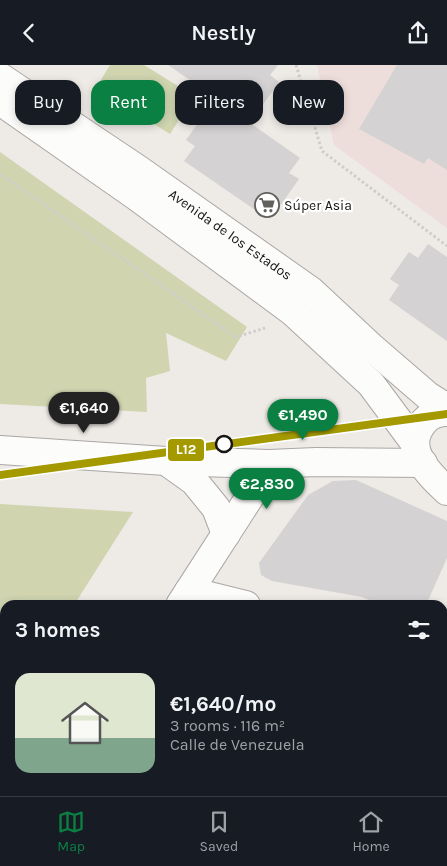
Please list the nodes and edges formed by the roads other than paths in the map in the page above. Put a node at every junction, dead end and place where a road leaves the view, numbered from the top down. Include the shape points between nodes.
1 (0, 77) edge
2 (0, 101) edge
3 (447, 408) edge
4 (447, 413) edge
5 (0, 450) edge
6 (418, 453) junction
7 (166, 461) junction
8 (269, 464) junction
9 (447, 491) edge
10 (226, 534) junction
11 (184, 598) edge
12 (202, 600) edge

1 - 3 street, Avenida de los Estados via 310,291 428,396
2 - 6 street, Avenida de los Estados via 136,196 299,317 372,384
4 - 6 street via 428,417 416,433
5 - 7 street
6 - 8 street
6 - 9 street, Avenida de los Estados
7 - 8 street
7 - 10 street via 194,481 216,508
8 - 10 street
10 - 11 street
11 - 12 street

